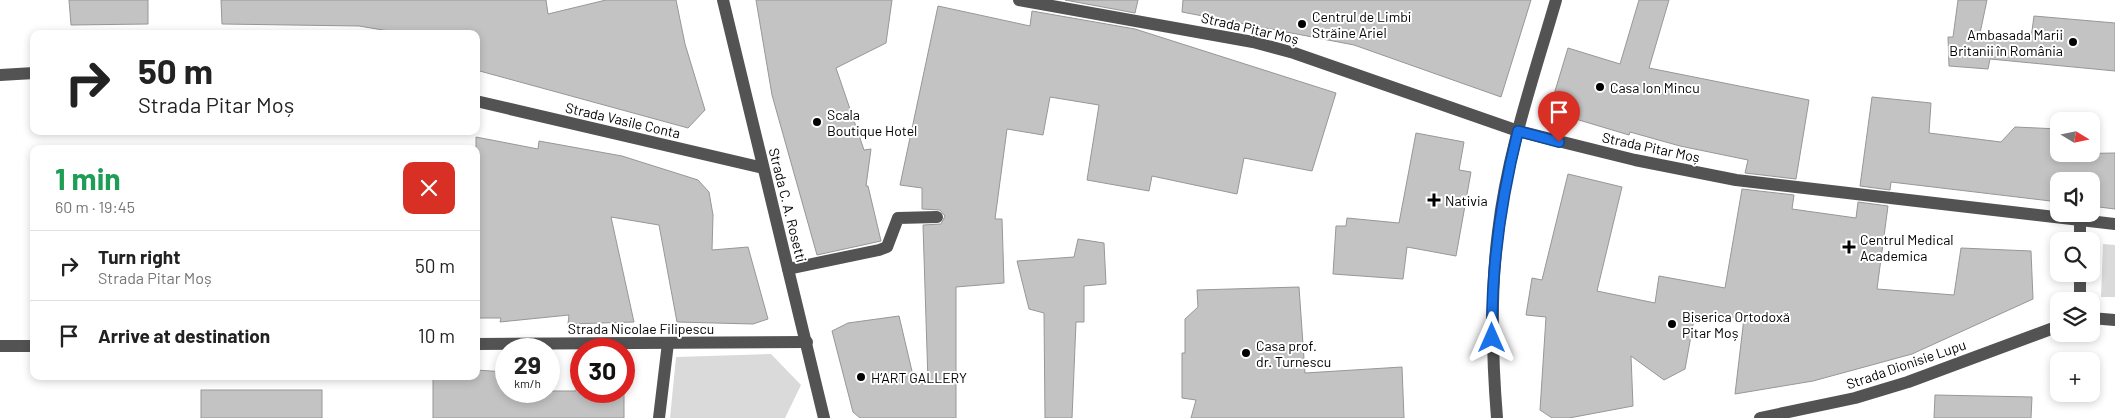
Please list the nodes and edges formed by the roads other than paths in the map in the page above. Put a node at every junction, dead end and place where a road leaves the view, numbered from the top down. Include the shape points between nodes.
1 (723, 0) edge
2 (1019, 0) edge
3 (1556, 0) edge
4 (30, 73) edge
5 (0, 75) edge
6 (480, 102) edge
7 (1518, 131) junction
8 (762, 168) junction
9 (937, 217) dead end
10 (2050, 218) edge
11 (2080, 222) joint
12 (2115, 224) edge
13 (2080, 232) edge
14 (788, 269) junction
15 (2100, 319) edge
16 (2115, 320) edge
17 (2050, 329) edge
18 (807, 342) junction
19 (668, 343) junction
20 (480, 344) edge
21 (0, 346) edge
22 (30, 346) edge
23 (658, 418) edge
24 (824, 418) edge
25 (1497, 418) edge
26 (1760, 418) edge

1 - 8 street, Strada C. A. Rosetti
2 - 7 street, Strada Pitar Moș via 1252,42 1294,53
3 - 7 street
4 - 5 street
6 - 8 street, Strada Vasile Conta
7 - 10 street, Strada Pitar Moș via 1635,160 1736,180
7 - 25 street via 1502,205 1493,279
8 - 14 street, Strada C. A. Rosetti
9 - 14 street via 898,218 887,247 879,250
11 - 12 street, Strada Pitar Moș
11 - 13 street
14 - 18 street, Strada C. A. Rosetti
15 - 16 street
17 - 26 street, Strada Dionisie Lupu via 1890,387
18 - 19 street, Strada Nicolae Filipescu
18 - 24 street, Strada C. A. Rosetti
19 - 20 street, Strada Nicolae Filipescu
19 - 23 street
21 - 22 street

